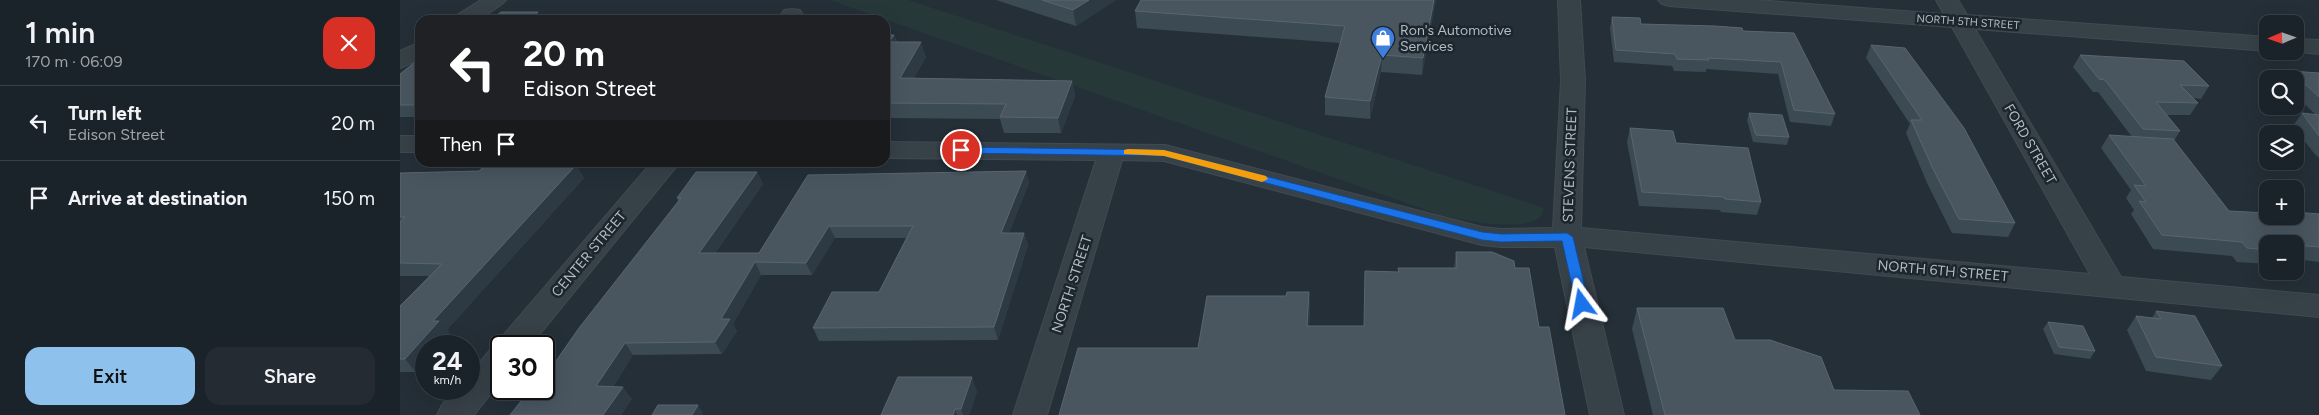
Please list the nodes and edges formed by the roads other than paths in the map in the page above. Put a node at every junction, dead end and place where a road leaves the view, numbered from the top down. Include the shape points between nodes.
1 (495, 0) edge
2 (1568, 0) edge
3 (1669, 0) edge
4 (1953, 11) edge
5 (472, 15) edge
6 (2259, 43) edge
7 (2304, 46) edge
8 (2319, 47) edge
9 (415, 52) edge
10 (400, 62) edge
11 (400, 144) edge
12 (415, 144) edge
13 (890, 150) edge
14 (1112, 152) junction
15 (662, 167) edge
16 (1567, 237) junction
17 (2113, 288) junction
18 (2319, 306) edge
19 (521, 335) edge
20 (490, 372) edge
21 (454, 415) edge
22 (1030, 415) edge
23 (1607, 415) edge

1 - 5 street
2 - 16 street, STEVENS STREET via 1573,81
3 - 4 street, NORTH 5TH STREET
4 - 6 street, NORTH 5TH STREET
4 - 17 street, FORD STREET
7 - 8 street
9 - 10 street
11 - 12 street
13 - 14 street, NORTH 6TH STREET
14 - 16 street, NORTH 6TH STREET via 1164,153 1482,236
14 - 22 street, NORTH STREET
15 - 19 street, CENTER STREET
16 - 17 street, NORTH 6TH STREET
16 - 23 street, STEVENS STREET
17 - 18 street, NORTH 6TH STREET
20 - 21 street

